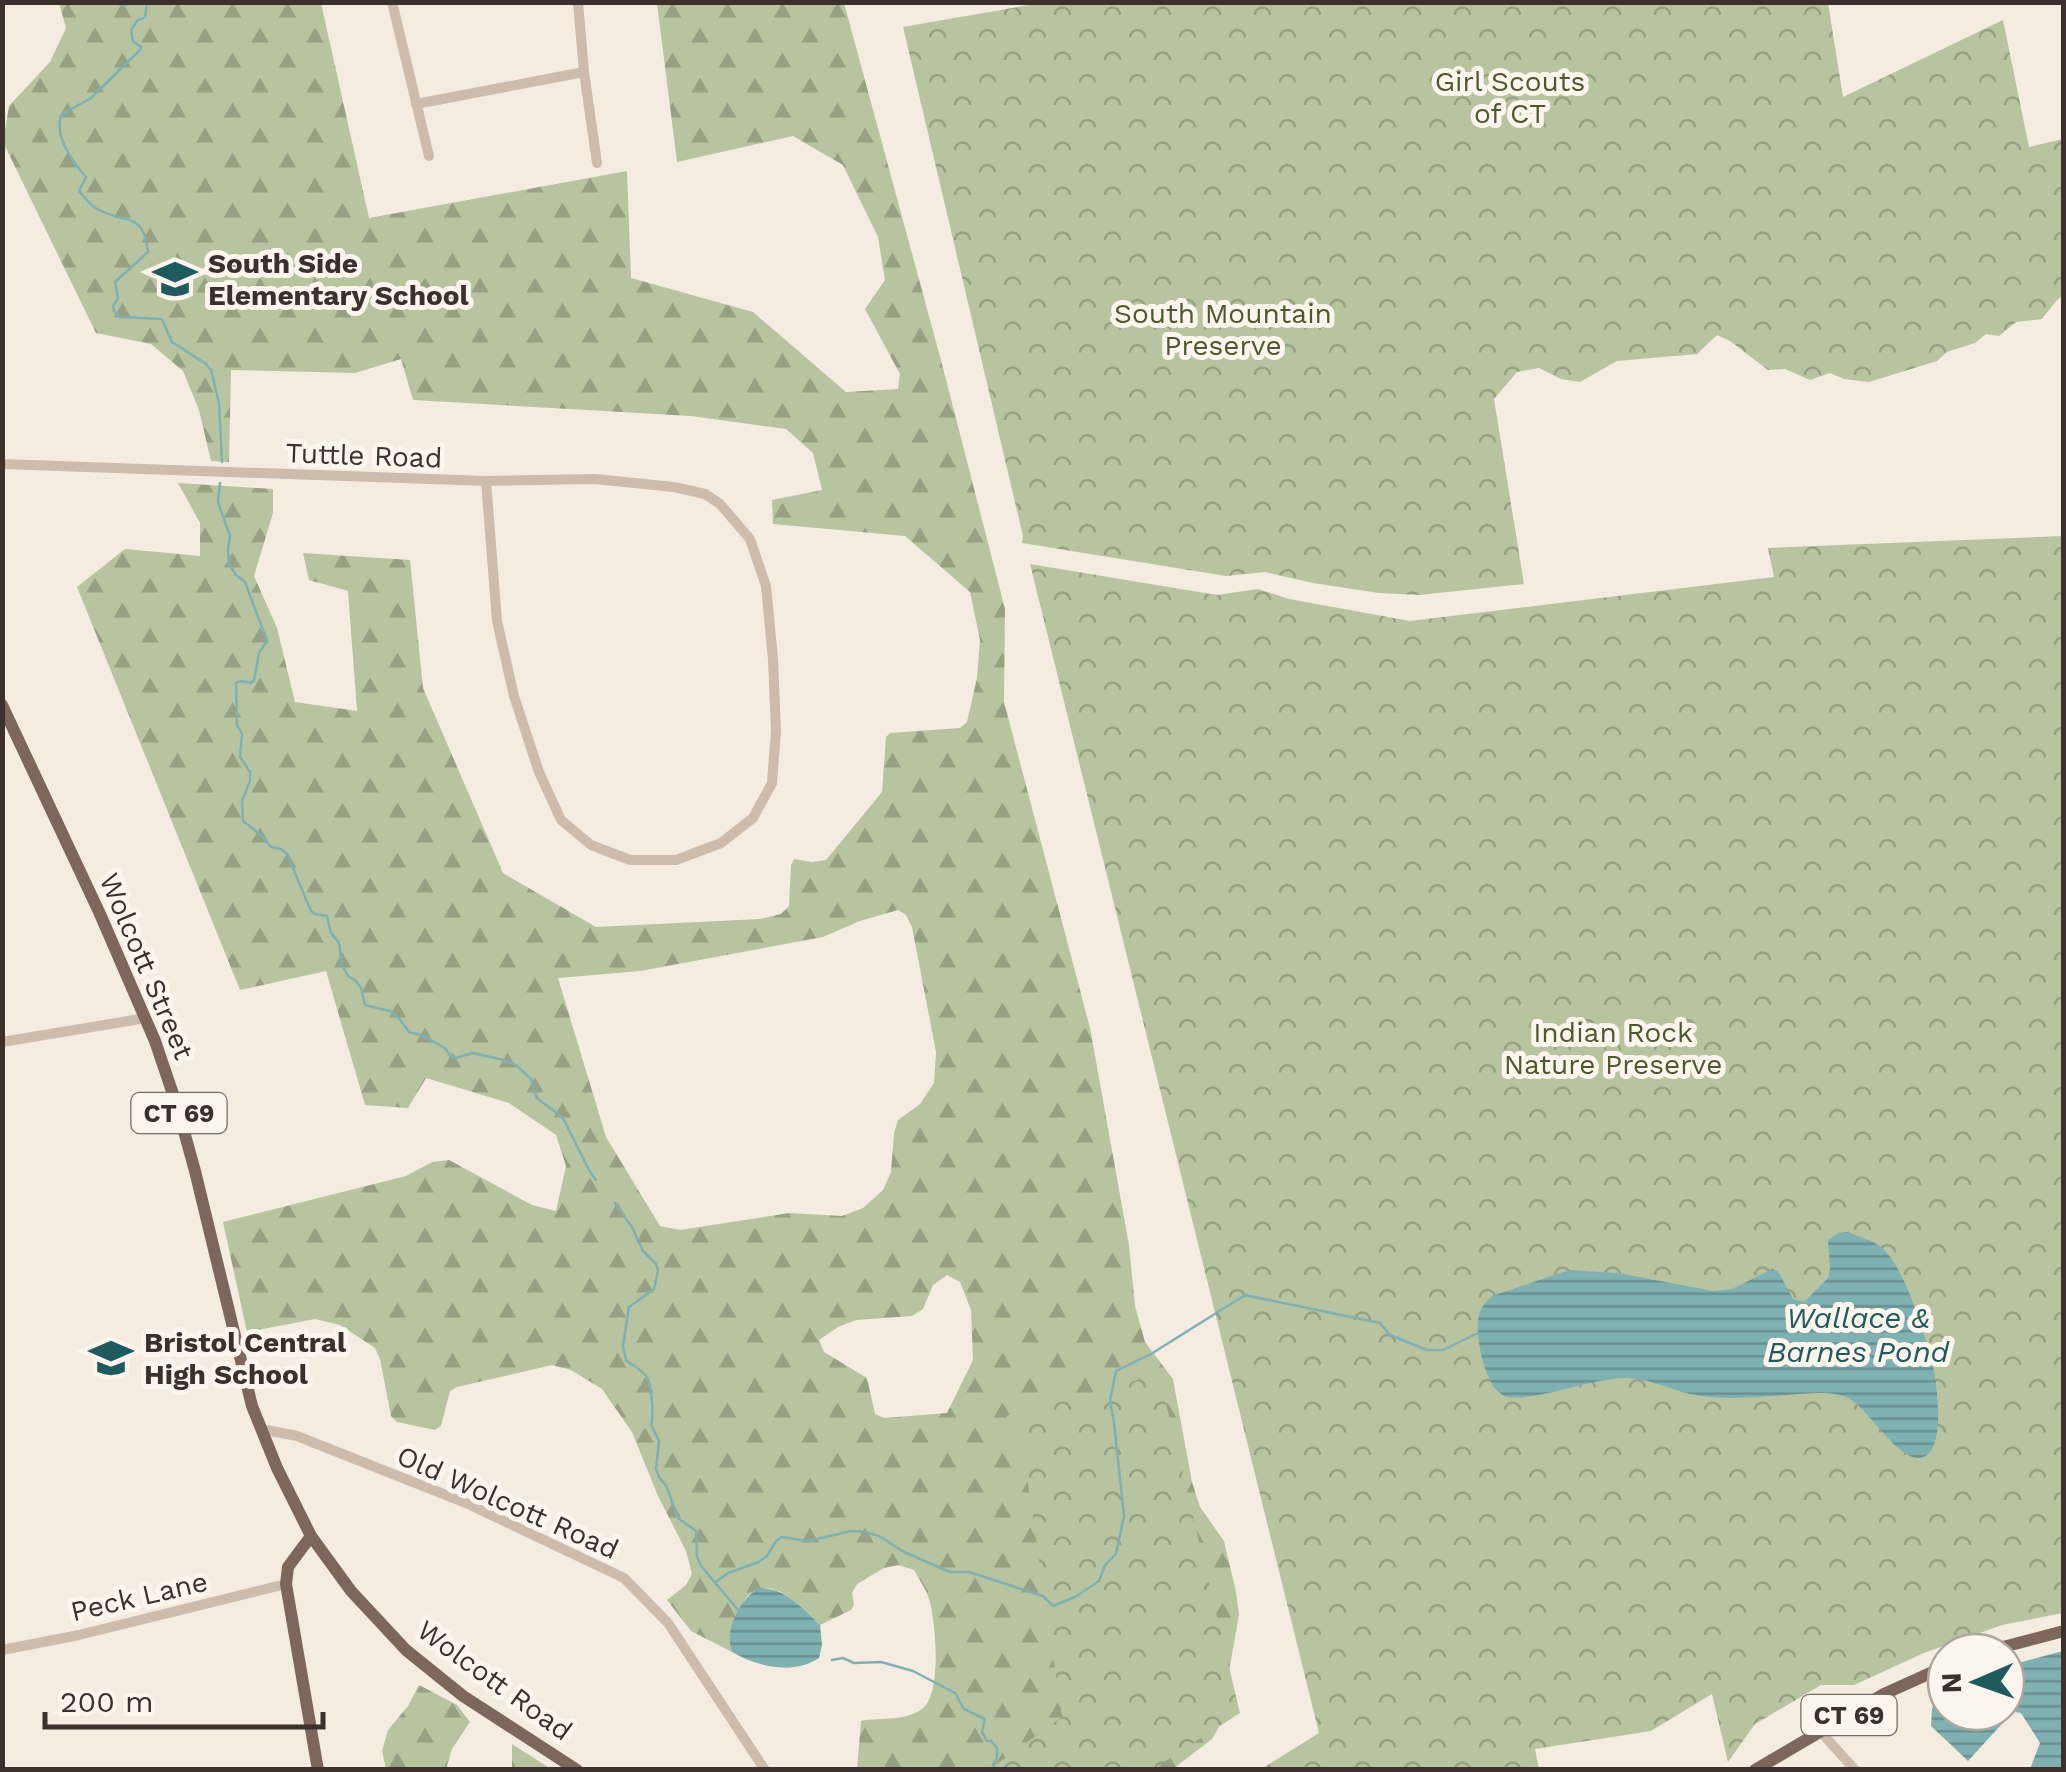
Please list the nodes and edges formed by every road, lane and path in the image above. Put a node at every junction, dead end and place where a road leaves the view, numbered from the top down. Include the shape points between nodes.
1 (392, 2) edge
2 (578, 2) edge
3 (584, 72) junction
4 (416, 104) junction
5 (429, 156) dead end
6 (598, 163) dead end
7 (2, 464) edge
8 (486, 481) junction
9 (2, 705) edge
10 (146, 1018) junction
11 (2, 1042) edge
12 (261, 1429) junction
13 (311, 1536) junction
14 (286, 1584) junction
15 (2064, 1631) edge
16 (2026, 1641) edge
17 (2, 1650) edge
18 (1926, 1675) edge
19 (1822, 1732) junction
20 (318, 1770) edge
21 (577, 1770) edge
22 (765, 1770) edge
23 (1755, 1770) edge
24 (1855, 1770) edge

1 - 4 street
2 - 3 street
3 - 4 street
3 - 6 street
4 - 5 street
7 - 8 street, Tuttle Road
8 - 8 street, Tuttle Road via 497,621 514,696 561,820 591,845 630,860 676,860 721,843 753,818 772,783 773,658 766,586 750,539 720,504 674,487
9 - 10 main road, Wolcott Street / CT 69
10 - 11 street
10 - 12 main road, Wolcott Street / CT 69 via 181,1119
12 - 13 main road, Wolcott Street / CT 69
12 - 22 street, Old Wolcott Road via 297,1436 466,1503 624,1578 668,1623
13 - 14 main road via 288,1567
13 - 21 main road, Wolcott Road / CT 69 via 406,1650
14 - 17 street, Peck Lane
14 - 20 main road
15 - 16 main road
18 - 19 main road, CT 69
19 - 23 main road, CT 69
19 - 24 street

